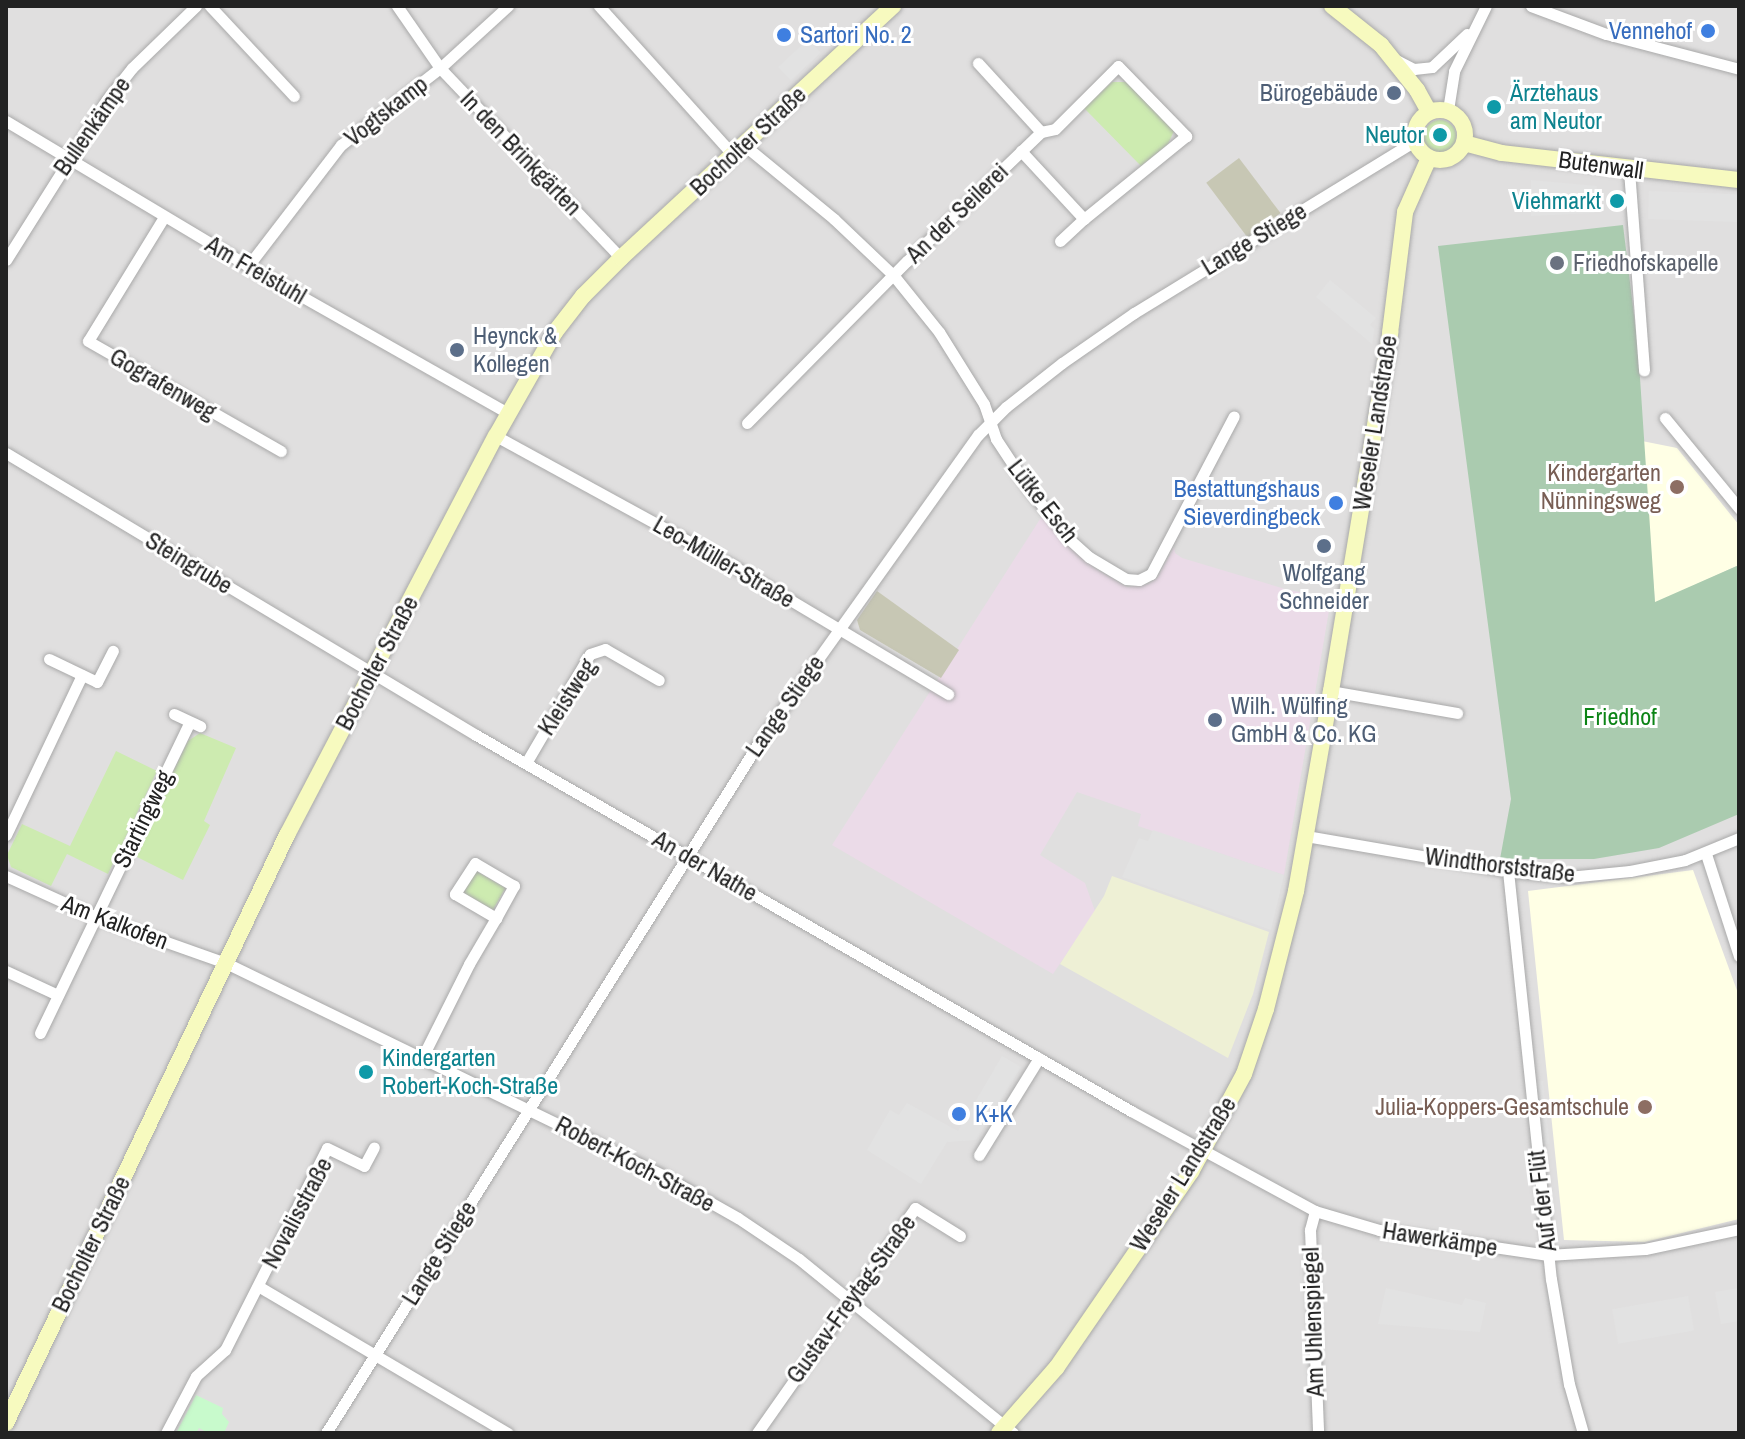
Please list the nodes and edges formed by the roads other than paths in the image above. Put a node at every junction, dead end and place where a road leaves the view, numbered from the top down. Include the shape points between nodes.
1 (196, 6) edge
2 (210, 6) edge
3 (397, 6) edge
4 (508, 6) edge
5 (599, 6) edge
6 (893, 6) edge
7 (1332, 6) edge
8 (1486, 6) edge
9 (1531, 6) edge
10 (1473, 27) junction
11 (1394, 60) junction
12 (978, 63) dead end
13 (440, 68) junction
14 (1739, 69) edge
15 (294, 96) dead end
16 (1448, 110) junction
17 (1429, 112) junction
18 (6, 121) edge
19 (1041, 132) junction
20 (1415, 141) junction
21 (1464, 143) junction
22 (738, 150) junction
23 (1021, 151) junction
24 (68, 158) junction
25 (1429, 158) junction
26 (1629, 170) junction
27 (1739, 180) edge
28 (164, 217) junction
29 (1084, 219) junction
30 (1060, 241) dead end
31 (621, 258) junction
32 (6, 260) edge
33 (248, 266) junction
34 (894, 276) junction
35 (1644, 370) dead end
36 (508, 413) junction
37 (1234, 416) dead end
38 (1665, 418) dead end
39 (991, 421) junction
40 (747, 423) dead end
41 (496, 436) junction
42 (281, 451) dead end
43 (6, 453) edge
44 (1739, 508) edge
45 (839, 629) junction
46 (113, 651) dead end
47 (49, 659) dead end
48 (372, 673) junction
49 (82, 675) junction
50 (659, 680) dead end
51 (1331, 691) junction
52 (948, 694) dead end
53 (1457, 713) dead end
54 (174, 714) dead end
55 (526, 763) junction
56 (6, 835) edge
57 (1306, 836) junction
58 (1739, 838) edge
59 (1706, 854) junction
60 (687, 856) junction
61 (1508, 871) junction
62 (6, 876) edge
63 (96, 917) junction
64 (496, 918) junction
65 (1739, 956) edge
66 (226, 963) junction
67 (6, 971) edge
68 (58, 995) junction
69 (40, 1033) dead end
70 (422, 1058) junction
71 (1039, 1058) junction
72 (529, 1108) junction
73 (374, 1147) dead end
74 (1204, 1151) junction
75 (979, 1155) dead end
76 (1315, 1211) junction
77 (1739, 1229) edge
78 (960, 1236) dead end
79 (1548, 1255) junction
80 (258, 1286) junction
81 (853, 1300) junction
82 (377, 1353) junction
83 (6, 1423) edge
84 (1006, 1431) edge
85 (166, 1433) edge
86 (326, 1433) edge
87 (508, 1433) edge
88 (757, 1433) edge
89 (1318, 1433) edge
90 (1583, 1433) edge

1 - 24 street, Bullenkämpe via 132,68
2 - 15 street
3 - 13 street, In den Brinkgärten
4 - 13 street, Vogtskamp
5 - 22 street, Lütke Esch
6 - 22 street, Bocholter Straße
7 - 11 street
8 - 10 street
9 - 14 street via 1618,38
10 - 11 street via 1432,67 1414,69
10 - 16 street via 1450,81
11 - 17 street
12 - 19 street
13 - 31 street, In den Brinkgärten
13 - 33 street, Vogtskamp via 341,145
16 - 17 street
16 - 21 street via 1464,127
17 - 20 street via 1417,124
18 - 24 street, Am Freistuhl
19 - 23 street, An der Seilerei
19 - 29 street, An der Seilerei via 1055,129 1118,66 1186,136
20 - 25 street
20 - 39 street, Lange Stiege via 1134,313
21 - 25 street via 1447,159
21 - 26 street, Butenwall
22 - 31 street, Bocholter Straße
22 - 34 street, Lütke Esch via 834,219
23 - 29 street, An der Seilerei
23 - 34 street, An der Seilerei
24 - 28 street, Am Freistuhl
24 - 32 street, Bullenkämpe
25 - 51 street, Weseler Landstraße via 1405,212
26 - 27 street, Butenwall
26 - 35 street
28 - 33 street, Am Freistuhl
28 - 42 street, Gografenweg via 88,341
29 - 30 street
31 - 36 street, Bocholter Straße via 555,332
33 - 36 street, Am Freistuhl
34 - 39 street, Lütke Esch via 939,332
34 - 40 street
36 - 41 street, Bocholter Straße
37 - 39 street, Lütke Esch via 1151,574 1139,580 1126,579 1069,539 1029,489 996,439
38 - 44 street
39 - 45 street, Lange Stiege
41 - 45 street, Leo-Müller-Straße
41 - 48 street, Bocholter Straße
43 - 48 street, Steingrube
45 - 52 street, Leo-Müller-Straße
45 - 60 street, Lange Stiege
46 - 49 street via 97,682
47 - 49 street
48 - 55 street, An der Nathe
48 - 66 street, Bocholter Straße
49 - 56 street
50 - 55 street, Kleistweg via 605,649 590,654
51 - 53 street
51 - 57 street, Weseler Landstraße
54 - 63 street, Startingweg via 195,724
55 - 60 street, An der Nathe
57 - 61 street, Windthorststraße
57 - 74 street, Weseler Landstraße via 1266,1009 1244,1074
58 - 59 street, Windthorststraße
59 - 61 street, Windthorststraße via 1630,871 1568,877
59 - 65 street
60 - 71 street, An der Nathe
60 - 72 street, Lange Stiege
61 - 79 street, Auf der Flüt
62 - 63 street, Am Kalkofen
63 - 66 street, Am Kalkofen
63 - 68 street, Startingweg
64 - 64 street via 455,894 475,863 514,886
64 - 70 street
66 - 70 street, Robert-Koch-Straße
66 - 83 street, Bocholter Straße
67 - 68 street
68 - 69 street, Startingweg
70 - 72 street, Robert-Koch-Straße
71 - 74 street, An der Nathe
71 - 75 street
72 - 81 street, Robert-Koch-Straße via 738,1218
72 - 82 street, Lange Stiege
73 - 80 street, Novalisstraße via 364,1166 327,1148
74 - 76 street, Hawerkämpe
74 - 84 street, Weseler Landstraße via 1057,1367
76 - 79 street, Hawerkämpe via 1379,1230
76 - 89 street, Am Uhlenspiegel via 1310,1230
77 - 79 street, Hawerkämpe via 1645,1249
78 - 81 street, Gustav-Freytag-Straße via 915,1208
79 - 90 street, Auf der Flüt via 1569,1384
80 - 82 street, Novalisstraße
80 - 85 street, Novalisstraße via 225,1350 196,1376
81 - 84 street, Robert-Koch-Straße
81 - 88 street, Gustav-Freytag-Straße
82 - 86 street, Lange Stiege
82 - 87 street, Novalisstraße

